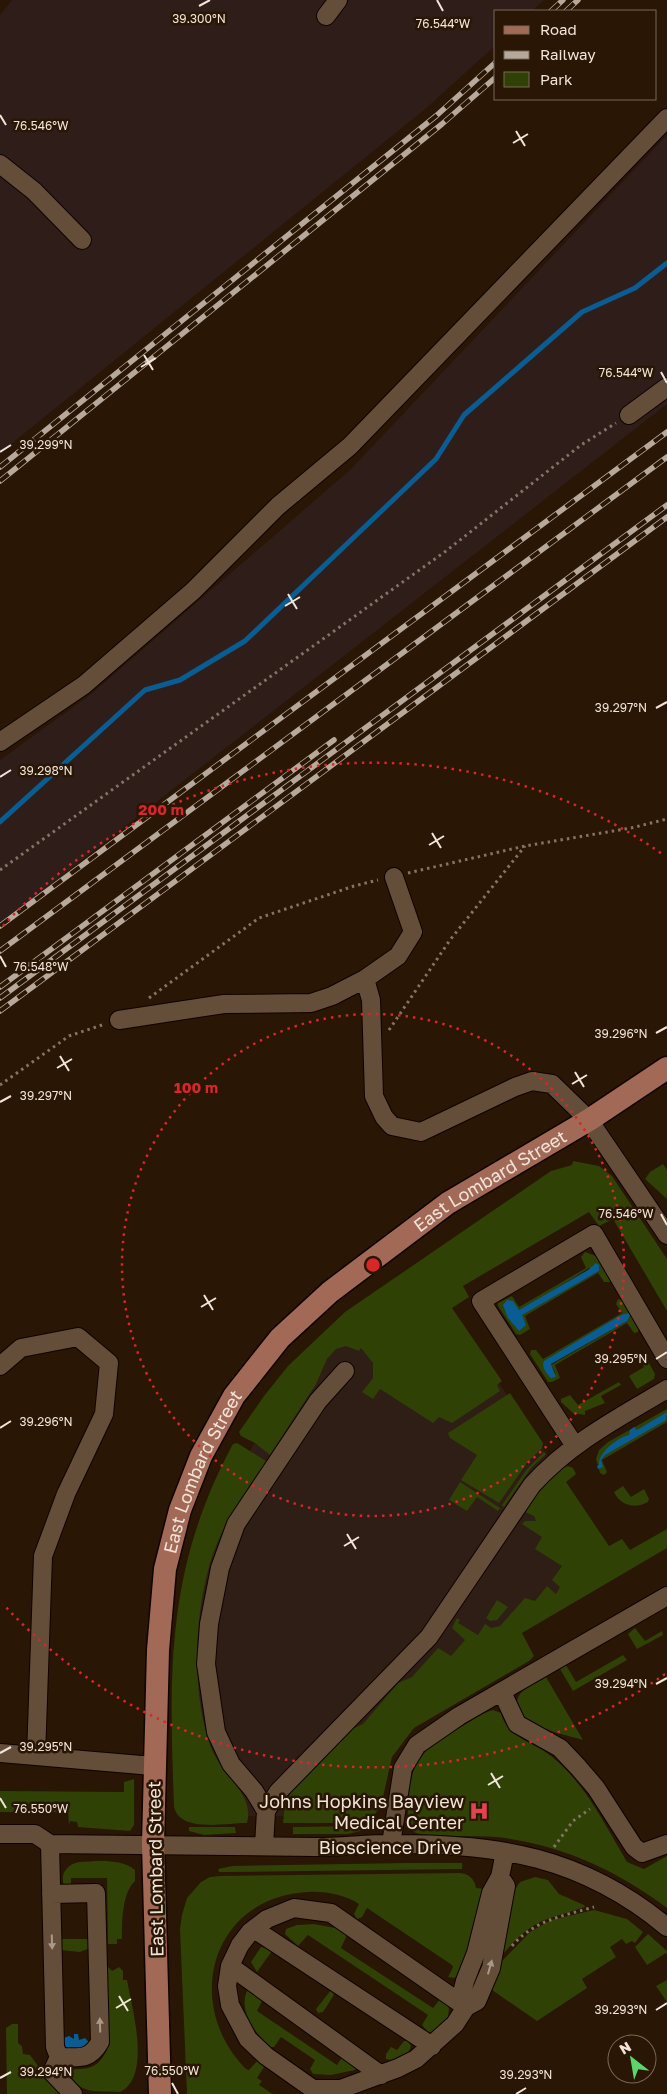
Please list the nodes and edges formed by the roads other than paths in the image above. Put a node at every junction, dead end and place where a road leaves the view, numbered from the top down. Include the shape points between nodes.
1 (338, 0) edge
2 (326, 16) dead end
3 (667, 118) edge
4 (0, 164) edge
5 (82, 240) dead end
6 (667, 387) edge
7 (629, 415) road end
8 (0, 742) edge
9 (394, 877) road end
10 (365, 980) junction
11 (119, 1020) road end
12 (667, 1068) edge
13 (589, 1120) junction
14 (667, 1235) edge
15 (667, 1359) edge
16 (0, 1366) edge
17 (345, 1370) dead end
18 (667, 1389) edge
19 (574, 1446) junction
20 (667, 1596) edge
21 (502, 1692) junction
22 (0, 1753) edge
23 (36, 1756) junction
24 (153, 1766) junction
25 (266, 1811) junction
26 (0, 1834) edge
27 (50, 1844) junction
28 (153, 1844) junction
29 (390, 1844) junction
30 (667, 1844) edge
31 (264, 1846) junction
32 (505, 1852) junction
33 (51, 1894) junction
34 (667, 1927) edge
35 (254, 1929) junction
36 (230, 1966) junction
37 (466, 2007) junction
38 (432, 2046) junction
39 (59, 2057) junction
40 (381, 2075) junction
41 (73, 2094) edge
42 (160, 2094) edge

1 - 2 street
3 - 8 street via 350,446 278,506 193,591 84,685
4 - 5 street via 34,191
6 - 7 street
9 - 10 street via 413,932 398,956
10 - 11 street via 311,1002 224,1004
10 - 13 street via 371,1000 372,1078 377,1105 392,1126 421,1132 515,1086 532,1081 552,1084
12 - 13 main road, East Lombard Street
13 - 14 street
13 - 24 main road, East Lombard Street via 448,1203 330,1292 280,1338 234,1396 201,1456 180,1510 165,1569
15 - 19 street via 594,1234 481,1301
16 - 23 street via 21,1348 78,1337 109,1363 104,1414 66,1494 43,1556
17 - 25 street via 328,1387 236,1524 220,1568 209,1624 206,1664 216,1732 228,1759
18 - 19 street
19 - 25 street via 552,1463 532,1485 429,1637 278,1792
20 - 21 street
21 - 29 street via 428,1735 411,1752 403,1768
21 - 30 street via 517,1724 560,1748 596,1788 626,1838 642,1853
22 - 23 street
23 - 24 street
24 - 28 main road, East Lombard Street
25 - 31 street
26 - 27 street via 35,1834
27 - 28 street, Bioscience Drive
27 - 33 street
28 - 31 street, Bioscience Drive
28 - 42 main road, East Lombard Street
29 - 31 street, Bioscience Drive
29 - 32 street, Bioscience Drive via 457,1845
32 - 34 street, Bioscience Drive via 548,1861 592,1877 640,1905
32 - 37 street via 500,1877 491,1893 476,1953 465,1980 462,1993
33 -> 39 street via 55,2047
39 -> 33 street via 85,2057 100,2042 96,1893
35 - 36 street via 240,1944
35 - 37 street via 267,1919 294,1908 331,1913
35 - 38 street
36 - 40 street
36 - 40 street via 227,1986 230,2004 248,2038 266,2056 313,2088 341,2089
37 - 38 street via 455,2024
38 - 40 street via 416,2059
39 - 41 street via 52,2072

